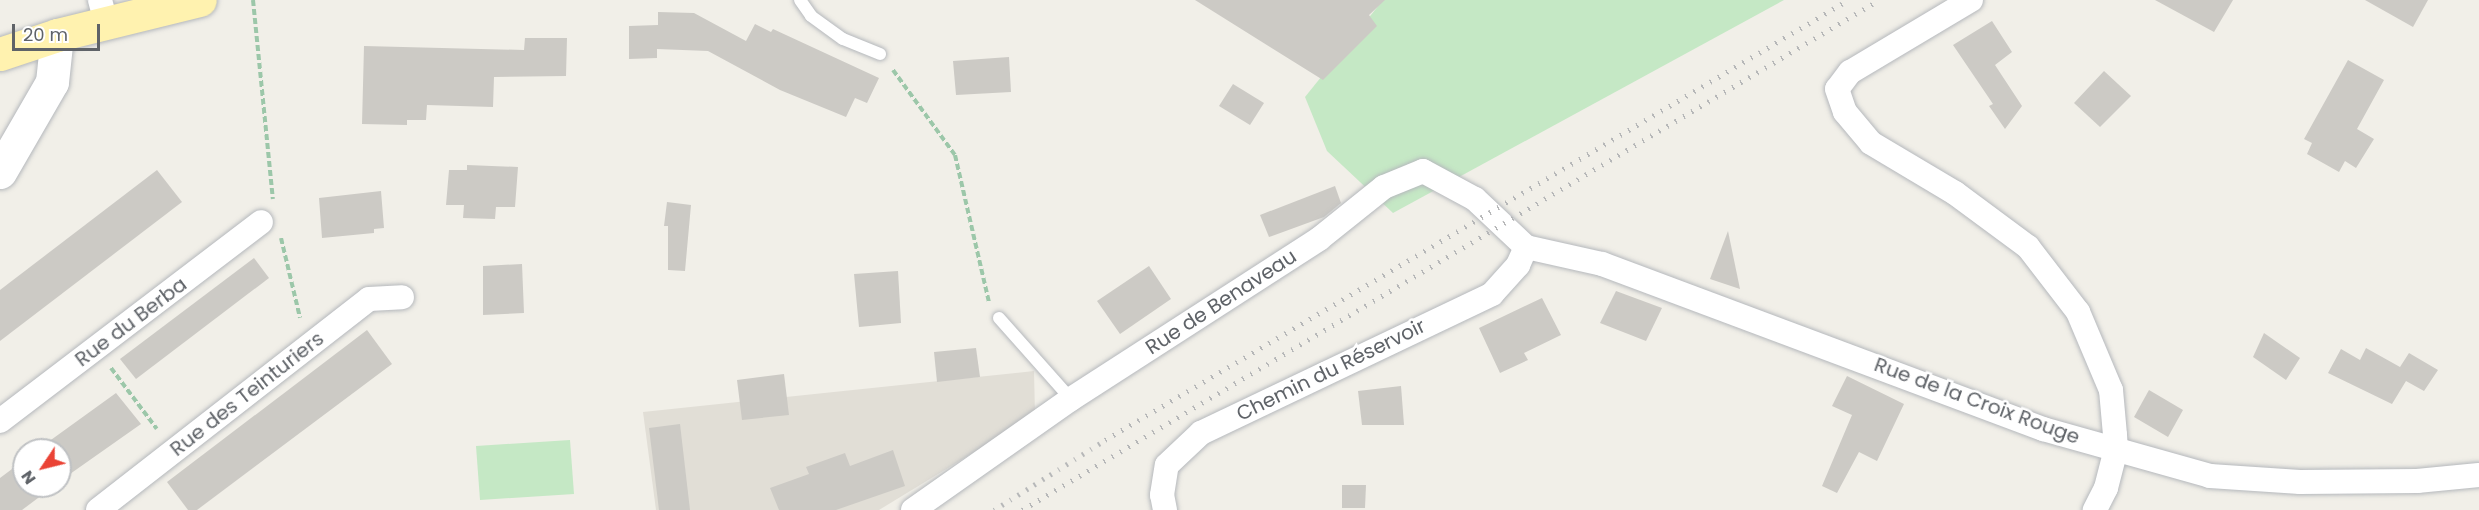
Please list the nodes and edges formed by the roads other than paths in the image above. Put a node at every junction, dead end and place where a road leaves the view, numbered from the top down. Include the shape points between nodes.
1 (200, 0) edge
2 (800, 0) edge
3 (1971, 0) edge
4 (103, 11) edge
5 (57, 35) junction
6 (0, 54) edge
7 (880, 54) road end
8 (0, 172) edge
9 (272, 220) road end
10 (1526, 247) junction
11 (402, 297) dead end
12 (999, 318) road end
13 (1071, 399) junction
14 (0, 421) edge
15 (2116, 449) junction
16 (2479, 475) edge
17 (98, 510) edge
18 (914, 510) edge
19 (1165, 510) edge
20 (2095, 510) edge

1 - 4 main road
2 - 7 lane via 811,16 843,39
3 - 15 street via 1850,72 1837,89 1845,112 1871,143 1955,194 2028,247 2078,312 2111,390
4 - 5 main road
5 - 6 main road
5 - 8 street via 52,82
9 - 14 street, Rue du Berba
10 - 13 street, Rue de Benaveau via 1475,200 1424,171 1383,187 1319,239
10 - 15 street, Rue de la Croix Rouge via 1602,264 2043,429
10 - 19 street, Chemin du Réservoir via 1518,265 1492,294 1201,433 1167,465 1162,495
11 - 17 street, Rue des Teinturiers via 369,299
12 - 13 lane
13 - 18 street, Rue de Benaveau
15 - 16 street, Rue de la Croix Rouge via 2210,476 2300,482 2417,481
15 - 20 street via 2106,488

